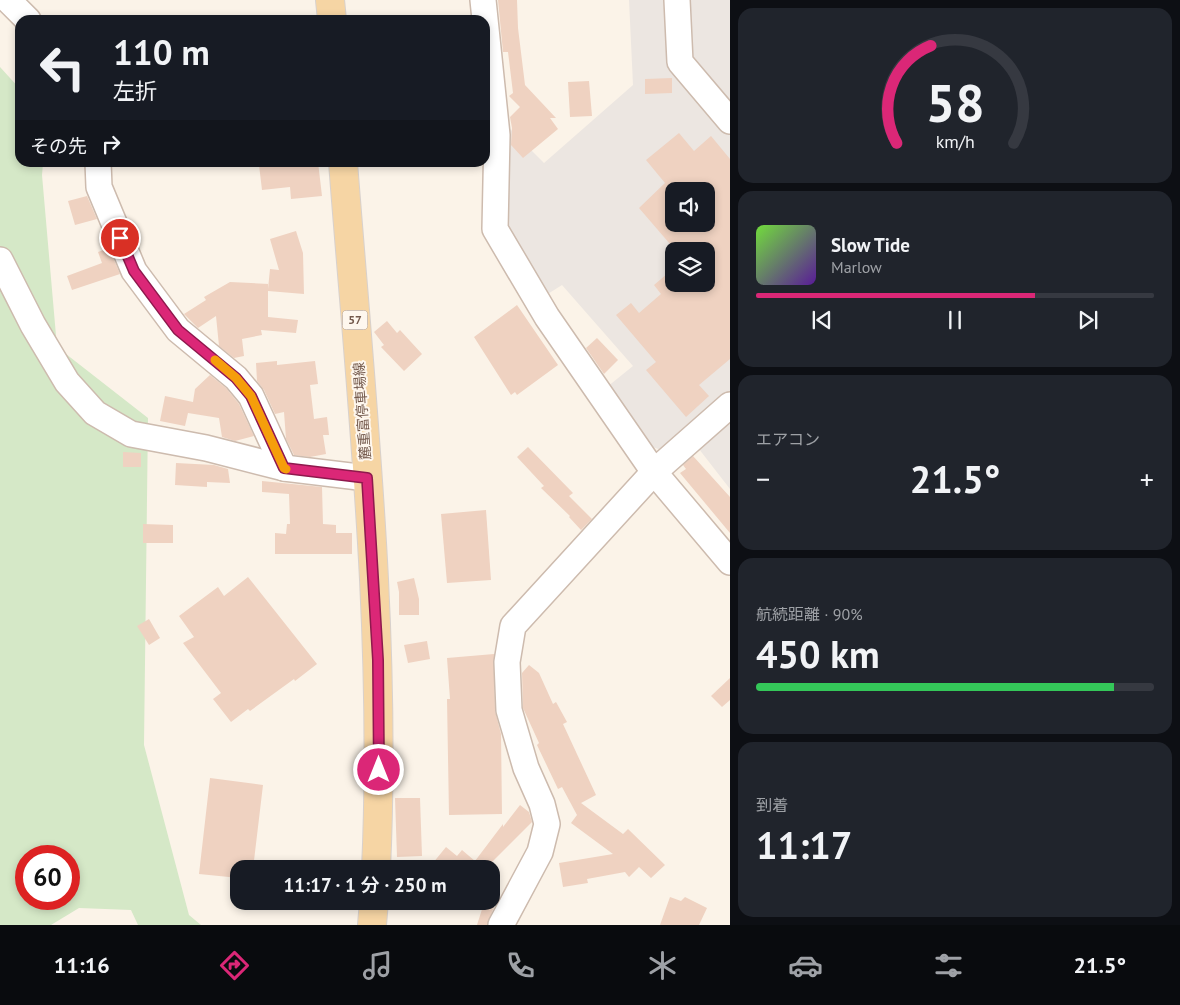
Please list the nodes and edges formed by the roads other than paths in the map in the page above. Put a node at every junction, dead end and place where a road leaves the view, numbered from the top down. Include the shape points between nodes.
1 (8, 0) edge
2 (330, 0) edge
3 (483, 0) edge
4 (677, 0) edge
5 (23, 15) edge
6 (332, 15) edge
7 (485, 15) edge
8 (490, 68) edge
9 (730, 121) edge
10 (98, 167) edge
11 (343, 167) edge
12 (0, 260) edge
13 (730, 405) edge
14 (284, 468) junction
15 (654, 472) junction
16 (367, 478) junction
17 (730, 562) edge
18 (376, 860) edge
19 (373, 910) edge
20 (372, 925) edge
21 (501, 925) edge

1 - 5 street
2 - 6 main road
3 - 7 street
4 - 9 street via 680,62
8 - 15 street via 497,135 495,229 547,316
10 - 14 street via 99,187 134,271 178,330 236,378 251,396
11 - 16 main road, 麓重富停車場線 / 57
12 - 14 street via 67,382 95,413 131,434 206,448
13 - 15 street
14 - 16 street
15 - 17 street
15 - 21 street via 513,626 507,662 509,710 547,824 540,852
16 - 18 main road, 麓重富停車場線 / 57 via 379,680
19 - 20 main road

